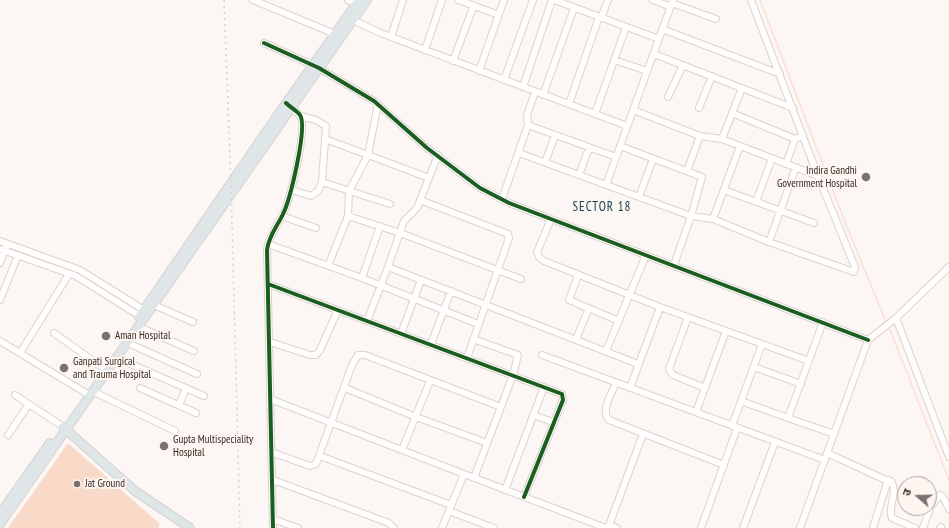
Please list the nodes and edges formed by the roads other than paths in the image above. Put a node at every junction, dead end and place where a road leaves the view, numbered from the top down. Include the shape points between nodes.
1 (253, 0) edge
2 (348, 0) edge
3 (367, 0) edge
4 (403, 0) edge
5 (442, 0) edge
6 (458, 0) edge
7 (504, 0) edge
8 (533, 0) edge
9 (553, 0) edge
10 (608, 0) edge
11 (653, 0) edge
12 (751, 0) edge
13 (358, 2) edge
14 (566, 2) edge
15 (672, 3) edge
16 (474, 6) junction
17 (574, 8) junction
18 (499, 15) junction
19 (600, 17) junction
20 (350, 18) junction
21 (716, 19) dead end
22 (626, 27) junction
23 (662, 29) junction
24 (335, 34) junction
25 (391, 37) junction
26 (659, 39) junction
27 (264, 43) dead end
28 (425, 50) junction
29 (654, 54) junction
30 (614, 60) junction
31 (453, 61) junction
32 (683, 65) junction
33 (316, 67) junction
34 (479, 71) junction
35 (647, 71) junction
36 (780, 74) junction
37 (712, 76) junction
38 (504, 80) junction
39 (523, 87) junction
40 (742, 88) junction
41 (535, 92) junction
42 (543, 95) junction
43 (668, 97) dead end
44 (378, 104) junction
45 (569, 104) junction
46 (288, 105) junction
47 (699, 108) dead end
48 (792, 108) junction
49 (633, 110) junction
50 (732, 113) junction
51 (595, 114) junction
52 (300, 116) junction
53 (528, 125) junction
54 (627, 126) junction
55 (555, 136) junction
56 (700, 136) junction
57 (803, 136) junction
58 (325, 139) junction
59 (722, 139) junction
60 (796, 139) junction
61 (620, 146) junction
62 (740, 146) junction
63 (589, 148) junction
64 (519, 153) junction
65 (368, 155) junction
66 (438, 155) junction
67 (616, 157) junction
68 (653, 158) junction
69 (772, 158) junction
70 (545, 162) junction
71 (786, 164) junction
72 (796, 168) junction
73 (687, 171) junction
74 (579, 175) junction
75 (818, 176) junction
76 (429, 178) junction
77 (322, 182) junction
78 (606, 185) junction
79 (292, 190) junction
80 (724, 190) junction
81 (349, 191) junction
82 (639, 197) junction
83 (502, 199) junction
84 (420, 200) junction
85 (756, 202) junction
86 (390, 204) dead end
87 (780, 211) junction
88 (282, 216) junction
89 (348, 216) junction
90 (691, 216) junction
91 (551, 219) junction
92 (713, 219) junction
93 (814, 223) dead end
94 (380, 226) junction
95 (316, 228) dead end
96 (400, 233) junction
97 (0, 241) edge
98 (769, 242) junction
99 (7, 244) junction
100 (268, 244) junction
101 (2, 249) edge
102 (18, 255) junction
103 (646, 255) junction
104 (0, 263) edge
105 (674, 265) junction
106 (328, 266) junction
107 (949, 266) edge
108 (388, 267) junction
109 (497, 271) junction
110 (69, 274) junction
111 (578, 275) junction
112 (362, 278) junction
113 (521, 279) dead end
114 (421, 280) junction
115 (268, 284) junction
116 (381, 286) junction
117 (451, 291) junction
118 (630, 296) junction
119 (414, 299) junction
120 (0, 300) edge
121 (485, 304) junction
122 (154, 305) junction
123 (660, 307) junction
124 (589, 308) junction
125 (338, 310) junction
126 (444, 310) junction
127 (144, 315) junction
128 (688, 317) junction
129 (894, 320) junction
130 (366, 321) junction
131 (619, 321) junction
132 (193, 322) dead end
133 (823, 322) junction
134 (478, 324) junction
135 (138, 327) junction
136 (726, 331) junction
137 (54, 333) dead end
138 (401, 334) junction
139 (473, 339) junction
140 (576, 339) junction
141 (868, 340) junction
142 (0, 341) edge
143 (270, 342) junction
144 (128, 343) junction
145 (431, 344) junction
146 (762, 344) junction
147 (194, 351) dead end
148 (606, 351) junction
149 (20, 353) junction
150 (542, 355) dead end
151 (117, 358) junction
152 (467, 358) junction
153 (809, 361) junction
154 (638, 364) junction
155 (754, 367) junction
156 (103, 368) junction
157 (197, 374) dead end
158 (513, 375) junction
159 (430, 381) junction
160 (616, 383) junction
161 (801, 384) junction
162 (544, 387) junction
163 (140, 388) dead end
164 (186, 388) junction
165 (345, 388) junction
166 (630, 388) junction
167 (705, 388) junction
168 (90, 392) junction
169 (15, 395) dead end
170 (204, 396) dead end
171 (270, 400) junction
172 (741, 401) junction
173 (29, 404) junction
174 (179, 405) junction
175 (501, 407) junction
176 (696, 412) junction
177 (196, 413) dead end
178 (533, 415) junction
179 (416, 417) junction
180 (788, 418) junction
181 (553, 422) junction
182 (332, 423) junction
183 (735, 427) junction
184 (64, 428) junction
185 (176, 431) dead end
186 (643, 434) junction
187 (834, 434) junction
188 (8, 435) dead end
189 (775, 442) junction
190 (487, 443) junction
191 (402, 450) junction
192 (271, 452) junction
193 (320, 456) junction
194 (826, 457) junction
195 (949, 457) edge
196 (724, 465) junction
197 (464, 474) junction
198 (474, 478) junction
199 (273, 480) junction
200 (888, 480) junction
201 (24, 486) junction
202 (505, 490) junction
203 (524, 497) junction
204 (450, 508) junction
205 (949, 508) edge
206 (0, 514) edge
207 (273, 519) junction
208 (0, 524) edge
209 (179, 524) edge
210 (485, 526) edge
211 (608, 527) edge
212 (190, 528) edge
213 (273, 528) edge
214 (298, 528) edge
215 (394, 528) edge
216 (442, 528) edge
217 (494, 528) edge
218 (617, 528) edge
219 (700, 528) edge
220 (743, 528) edge
221 (800, 528) edge
222 (873, 528) edge
223 (915, 528) edge
224 (923, 528) edge

1 - 24 street
2 - 13 street
3 - 20 main road
4 - 25 street
5 - 28 street
6 - 16 street
7 - 18 street
8 - 38 street
9 - 14 street
9 - 39 street
10 - 19 street
11 - 15 street
12 - 36 street
13 - 20 main road
14 - 17 street
15 - 21 street
15 - 23 street
16 - 18 street
16 - 31 street
17 - 19 street
17 - 42 street
18 - 34 street
19 - 22 street
19 - 45 street
20 - 24 main road
20 - 25 street
20 - 33 main road
22 - 26 street
22 - 30 street
23 - 26 street
23 - 36 street
24 - 33 main road
25 - 28 street
26 - 29 street
27 - 33 street
28 - 31 street
29 - 32 street
29 - 35 street
30 - 35 street
30 - 51 street
31 - 34 street
32 - 37 street
32 - 43 street
33 - 44 street
33 - 46 main road
34 - 38 street
35 - 49 street
36 - 48 street
37 - 40 street
37 - 47 street
38 - 39 street
39 - 41 street
40 - 48 street
40 - 50 street
41 - 42 street
41 - 53 street via 526,115
42 - 45 street
44 - 65 street
44 - 66 street
45 - 51 street
46 - 52 street
46 - 122 main road
46 - 127 main road
48 - 57 street
49 - 54 street
49 - 56 street
50 - 59 street
50 - 60 street
51 - 54 street
52 - 58 street via 323,123 326,126
52 - 79 street via 302,126
53 - 55 street
53 - 64 street
54 - 61 street
55 - 63 street
55 - 70 street
56 - 59 street
56 - 73 street
57 - 60 street
57 - 75 street
58 - 65 street
58 - 77 street
59 - 62 street
60 - 71 street
61 - 67 street
61 - 68 street
62 - 69 street
62 - 80 street
63 - 67 street
63 - 74 street
64 - 70 street
64 - 83 street
65 - 76 street
65 - 81 street
66 - 76 street
66 - 83 street via 480,188
67 - 78 street
68 - 73 street
68 - 82 street
69 - 71 street
69 - 85 street
70 - 74 street
71 - 72 street
72 - 75 street
72 - 87 street
73 - 90 street via 702,177
74 - 78 street
75 - 98 street via 856,270 851,272
76 - 84 street
77 - 79 street via 318,191 311,196
77 - 81 street
78 - 82 street
79 - 88 street
80 - 85 street
80 - 92 street
81 - 86 street
81 - 89 street
82 - 90 street
83 - 91 street
84 - 96 street via 414,212 404,221
84 - 109 street via 508,234 508,244
85 - 87 street
87 - 93 street
87 - 98 street
88 - 95 street
88 - 100 street via 271,233
89 - 94 street
89 - 106 street
90 - 92 street
90 - 105 street
91 - 103 street
91 - 111 street via 538,247 539,257
92 - 98 street
94 - 96 street
94 - 112 street
96 - 108 street
96 - 109 street
97 - 99 street
99 - 101 street
99 - 127 street via 80,270
100 - 106 street
100 - 115 street
101 - 102 street
101 - 104 street
102 - 110 street
102 - 120 street
103 - 105 street
103 - 118 street
105 - 133 street
106 - 112 street
107 - 129 street
108 - 114 street
108 - 116 street
109 - 113 street
109 - 121 street
110 - 127 street
110 - 149 street
111 - 118 street
111 - 124 street via 569,300
112 - 116 street
114 - 117 street
114 - 119 street
115 - 125 street
115 - 143 street
116 - 119 street
116 - 130 street
117 - 121 street
117 - 126 street
118 - 123 street
118 - 131 street
119 - 126 street
119 - 138 street
121 - 134 street
121 - 140 street
122 - 127 main road
122 - 132 street
123 - 128 street
123 - 154 street
124 - 131 street
124 - 140 street
125 - 130 street
125 - 143 street via 316,355
126 - 134 street
126 - 145 street
127 - 135 main road
127 - 156 main road
128 - 136 street
128 - 167 street via 669,369 673,375
129 - 141 street
129 - 195 street
130 - 138 street
131 - 148 street
133 - 141 street
133 - 153 street
134 - 139 street
135 - 144 main road
135 - 147 street
136 - 146 street
136 - 167 street
137 - 156 street
138 - 145 street
139 - 152 street
139 - 158 street via 518,355
140 - 148 street
141 - 187 street
142 - 149 street
143 - 171 street
144 - 151 main road
144 - 157 street
145 - 152 street
146 - 153 street
146 - 155 street
148 - 154 street
149 - 168 street
150 - 160 street
151 - 164 street
151 - 168 main road
152 - 158 street
153 - 161 street
154 - 166 street
155 - 161 street
155 - 172 street
156 - 168 main road
158 - 162 street
158 - 175 street
159 - 165 street via 361,355 356,357
159 - 175 street
159 - 179 street
160 - 166 street
160 - 186 street via 606,417
161 - 180 street
162 - 178 street
162 - 181 street via 563,396
163 - 174 street
164 - 170 street
164 - 174 street
165 - 179 street
165 - 182 street
166 - 176 street
167 - 176 street
168 - 184 main road
168 - 185 street
169 - 173 street
171 - 182 street
171 - 192 street
172 - 180 street
172 - 183 street
173 - 184 street
173 - 188 street
174 - 177 street
175 - 190 street
176 - 183 street
178 - 181 street
178 - 202 street
179 - 190 street
179 - 191 street
180 - 187 street
181 - 203 street
182 - 191 street
182 - 193 street
183 - 189 street
183 - 196 street
184 - 201 main road
184 - 209 main road via 135,491
186 - 196 street
186 - 211 street
187 - 194 street
189 - 194 street
189 - 220 street
190 - 198 street
191 - 197 street
192 - 193 street via 310,466 316,464
192 - 199 street
193 - 204 street
194 - 200 street
194 - 221 street
196 - 219 street
197 - 198 street
197 - 204 street
198 - 202 street
199 - 207 street
199 - 215 street via 389,523
200 - 222 street
200 - 223 street via 895,490 892,518
201 - 206 main road
201 - 208 main road
202 - 203 street
203 - 211 street
204 - 210 street
204 - 216 street
205 - 224 street via 943,497 938,496 931,506
207 - 213 street
207 - 214 street
209 - 212 main road
210 - 217 street
211 - 218 street

